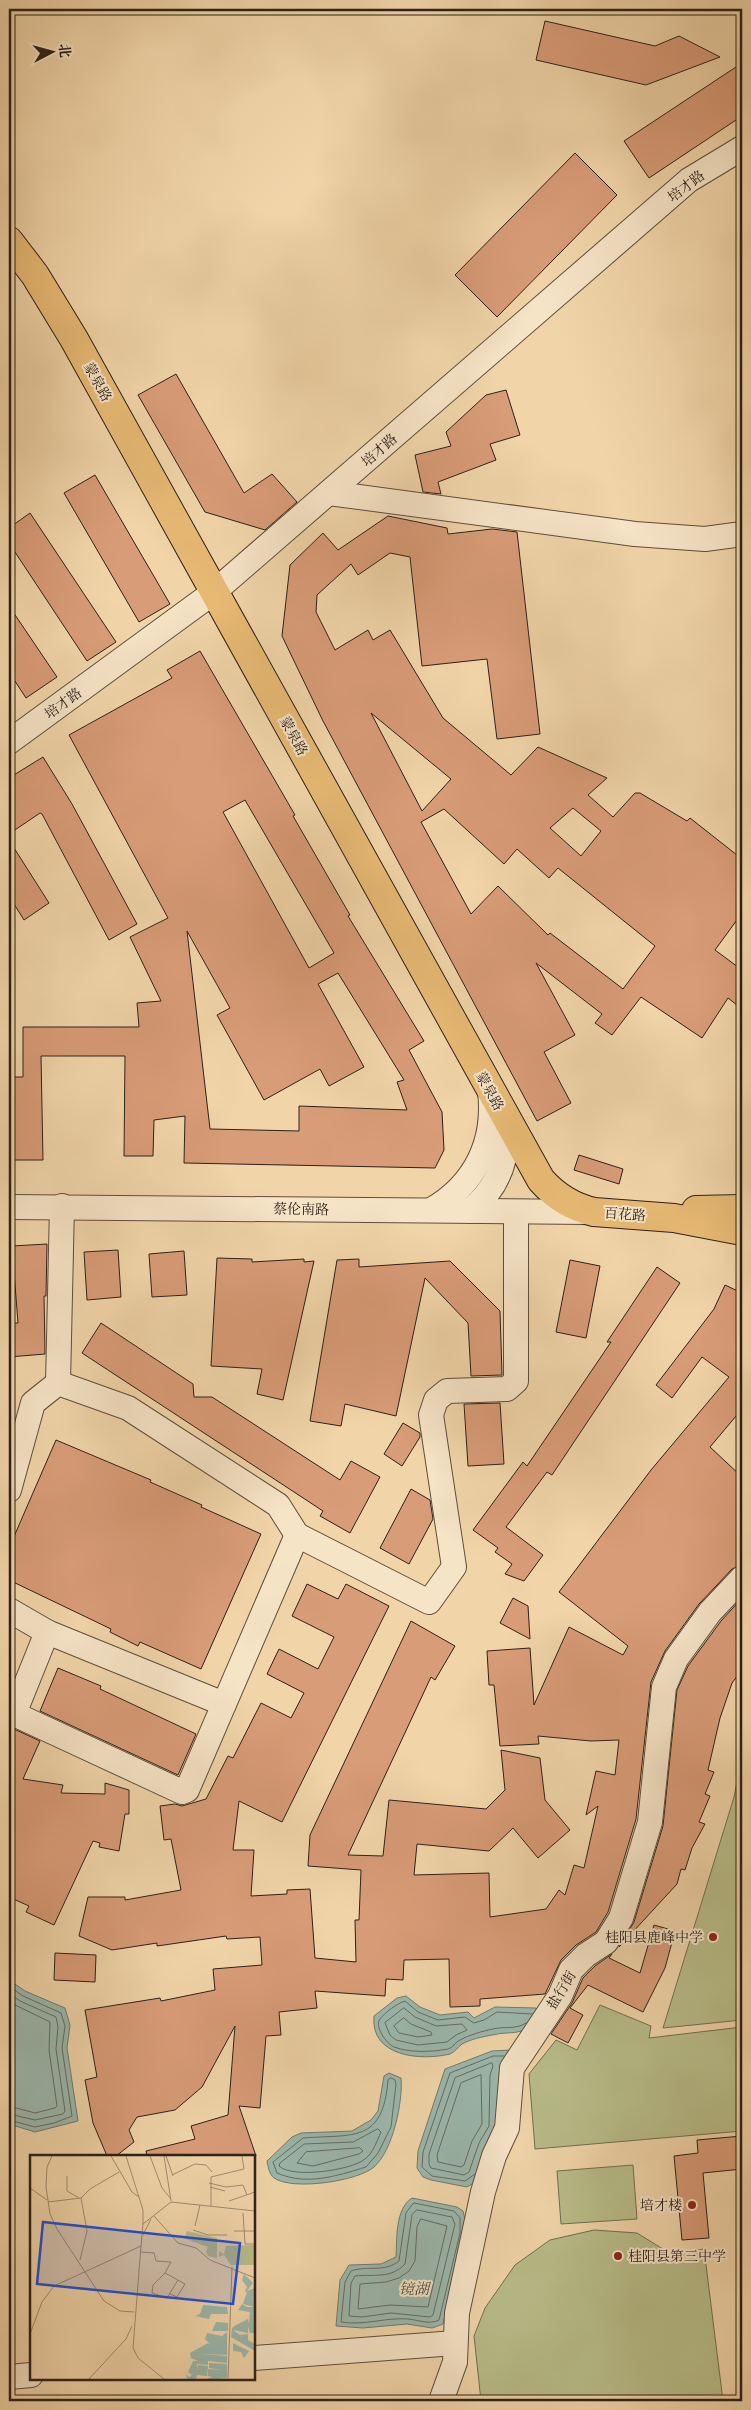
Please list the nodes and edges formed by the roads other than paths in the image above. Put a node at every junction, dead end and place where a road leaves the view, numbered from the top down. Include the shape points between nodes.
1 (742, 148) edge
2 (9, 241) edge
3 (329, 493) junction
4 (742, 534) edge
5 (214, 592) junction
6 (9, 742) edge
7 (490, 1091) junction
8 (504, 1116) junction
9 (9, 1206) edge
10 (62, 1206) junction
11 (742, 1209) edge
12 (431, 1210) junction
13 (470, 1211) junction
14 (516, 1212) junction
15 (594, 1212) junction
16 (742, 1231) edge
17 (58, 1383) junction
18 (9, 1490) edge
19 (297, 1535) junction
20 (742, 1578) edge
21 (9, 1610) edge
22 (47, 1632) junction
23 (224, 1704) junction
24 (455, 2343) junction
25 (255, 2358) edge
26 (30, 2375) edge
27 (9, 2377) edge
28 (441, 2401) edge

1 - 3 street, 培才路 via 689,180
2 - 5 main road, 蒙泉路 via 55,306
3 - 4 street via 635,534 705,539
3 - 5 street, 培才路
5 - 6 street, 培才路
5 - 7 main road, 蒙泉路
7 - 8 main road, 蒙泉路
7 - 12 street via 491,1126 481,1160 460,1189
8 - 13 street via 507,1143 501,1170 488,1192
8 - 15 main road, 蒙泉路 via 550,1191 571,1205
9 - 10 street, 蔡伦南路
10 - 12 street, 蔡伦南路
10 - 17 street
11 - 15 main road, 百花路
12 - 13 street, 蔡伦南路
13 - 14 street, 蔡伦南路
14 - 15 street, 蔡伦南路
14 - 19 street via 516,1381 507,1389 447,1391 436,1400 431,1415 454,1567 429,1602
15 - 16 main road, 百花路 via 674,1218
17 - 18 street via 33,1403
17 - 19 street via 128,1408 278,1505
19 - 23 street
20 - 24 street, 盐行街 via 710,1612 676,1659 664,1687 650,1822 621,1918 606,1942 571,1970 560,1996 512,2068 507,2128 483,2192 457,2312
21 - 22 street
22 - 23 street
22 - 23 street via 14,1714 182,1792 187,1790
24 - 25 street
24 - 28 street, 盐行街 via 453,2370
26 - 27 street

